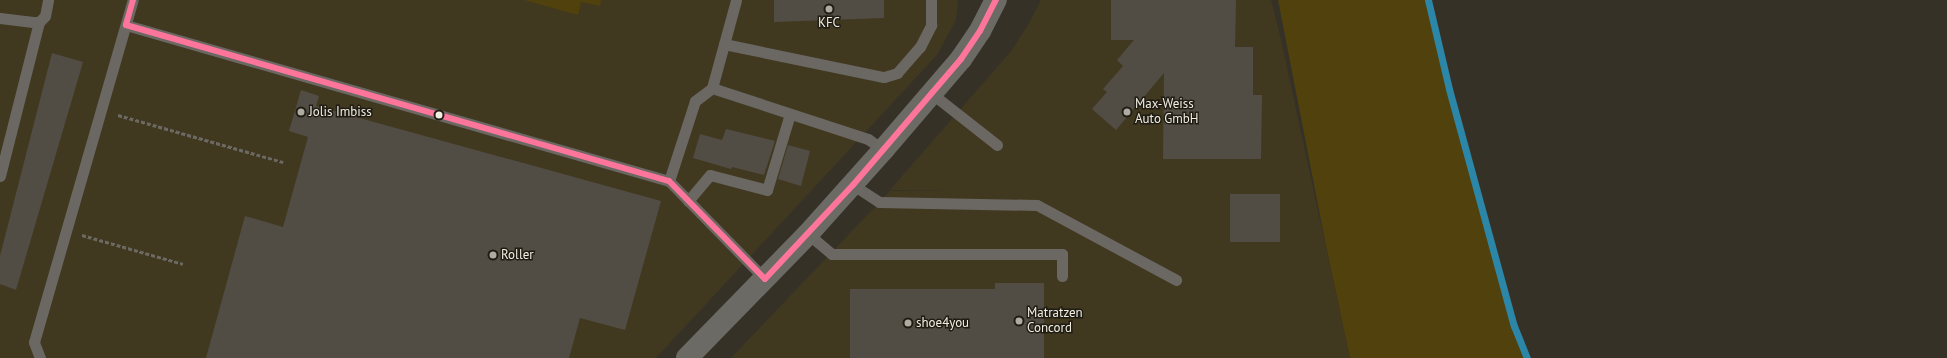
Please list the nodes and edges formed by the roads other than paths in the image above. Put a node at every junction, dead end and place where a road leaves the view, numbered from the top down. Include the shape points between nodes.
1 (48, 0) edge
2 (133, 0) edge
3 (736, 0) edge
4 (931, 0) edge
5 (996, 0) edge
6 (0, 18) edge
7 (39, 22) junction
8 (126, 26) junction
9 (724, 44) junction
10 (712, 88) junction
11 (931, 93) junction
12 (790, 114) junction
13 (996, 145) dead end
14 (883, 150) junction
15 (0, 176) edge
16 (670, 181) junction
17 (853, 185) junction
18 (688, 201) junction
19 (808, 234) junction
20 (1062, 276) dead end
21 (765, 278) junction
22 (1176, 280) dead end
23 (40, 358) edge
24 (687, 358) edge

1 - 7 lane via 45,16
2 - 8 lane
3 - 9 lane
4 - 9 lane via 931,25 920,47 897,73 884,77
5 - 11 street via 980,31 961,59
6 - 7 lane
7 - 15 lane
8 - 16 lane
8 - 23 lane via 34,342
9 - 10 lane
10 - 12 lane
10 - 16 lane via 695,101
11 - 13 lane
11 - 14 street
12 - 14 lane via 868,139
12 - 18 lane via 768,190 710,175
14 - 17 street
16 - 18 lane
17 - 19 street
17 - 22 lane via 879,202 1037,205
18 - 21 lane
19 - 20 lane via 832,254 1062,254
19 - 21 street
21 - 24 street

